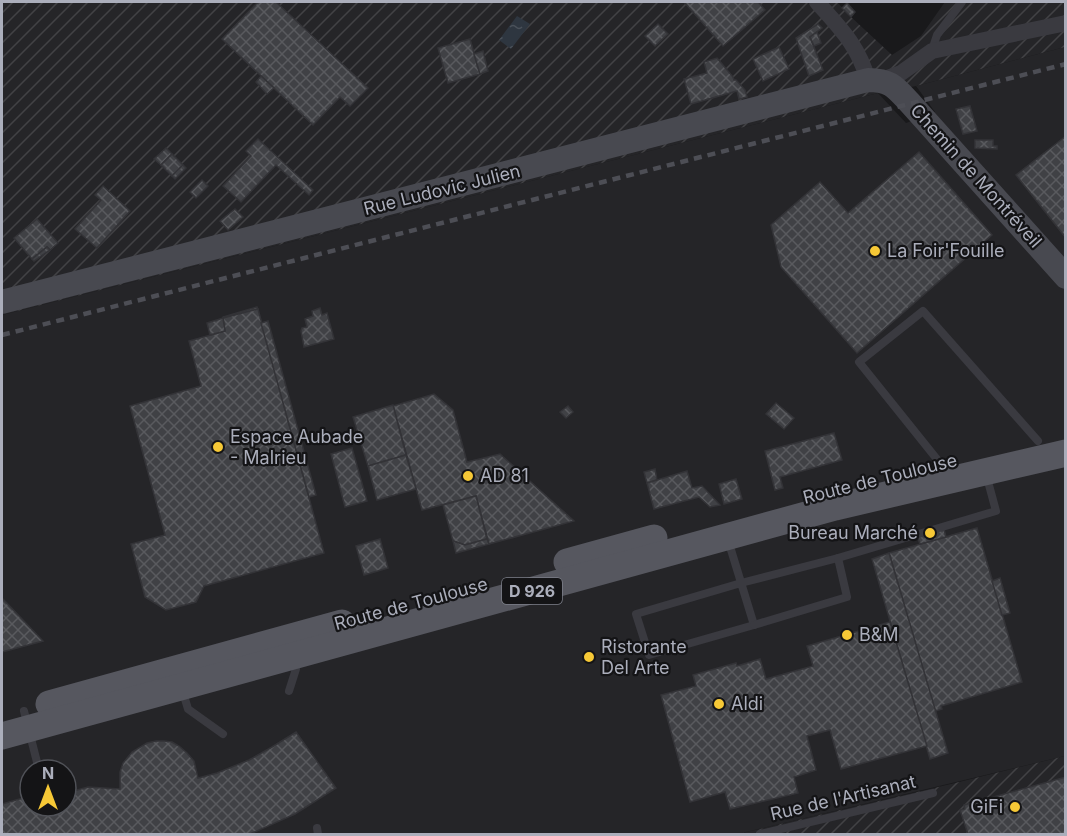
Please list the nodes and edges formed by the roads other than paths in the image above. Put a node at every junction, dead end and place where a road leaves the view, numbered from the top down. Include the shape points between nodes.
1 (817, 2) edge
2 (962, 2) edge
3 (1065, 23) edge
4 (932, 51) junction
5 (875, 80) junction
6 (1065, 277) edge
7 (2, 302) edge
8 (1065, 434) edge
9 (1038, 441) junction
10 (1065, 453) edge
11 (940, 463) junction
12 (986, 472) junction
13 (726, 537) junction
14 (838, 558) junction
15 (741, 583) junction
16 (754, 625) junction
17 (290, 647) junction
18 (179, 678) junction
19 (289, 691) dead end
20 (18, 719) edge
21 (223, 734) dead end
22 (2, 736) edge
23 (34, 758) edge
24 (933, 794) dead end
25 (760, 834) edge

1 - 5 street via 846,34
2 - 4 lane via 937,35
3 - 4 street
4 - 5 street via 901,73
5 - 6 main road, Chemin de Montréveil via 894,87 910,103
5 - 7 main road, Rue Ludovic Julien
8 - 9 main road, Route de Toulouse / D 926
9 - 11 main road, Route de Toulouse / D 926
9 - 11 lane via 923,311 859,362
10 - 12 main road, D 926
11 - 17 main road, Route de Toulouse / D 926 via 831,490
12 - 13 main road, D 926
12 - 14 lane via 996,511
13 - 15 lane
13 - 17 main road, D 926
14 - 15 lane
14 - 16 lane via 847,597
15 - 16 lane
15 - 16 lane via 636,614 650,654
17 - 18 main road, Route de Toulouse / D 926
17 - 19 lane via 296,669
18 - 20 main road, Route de Toulouse / D 926
18 - 21 lane via 188,709
20 - 22 main road, D 926
20 - 23 lane
24 - 25 lane, Rue de l'Artisanat

